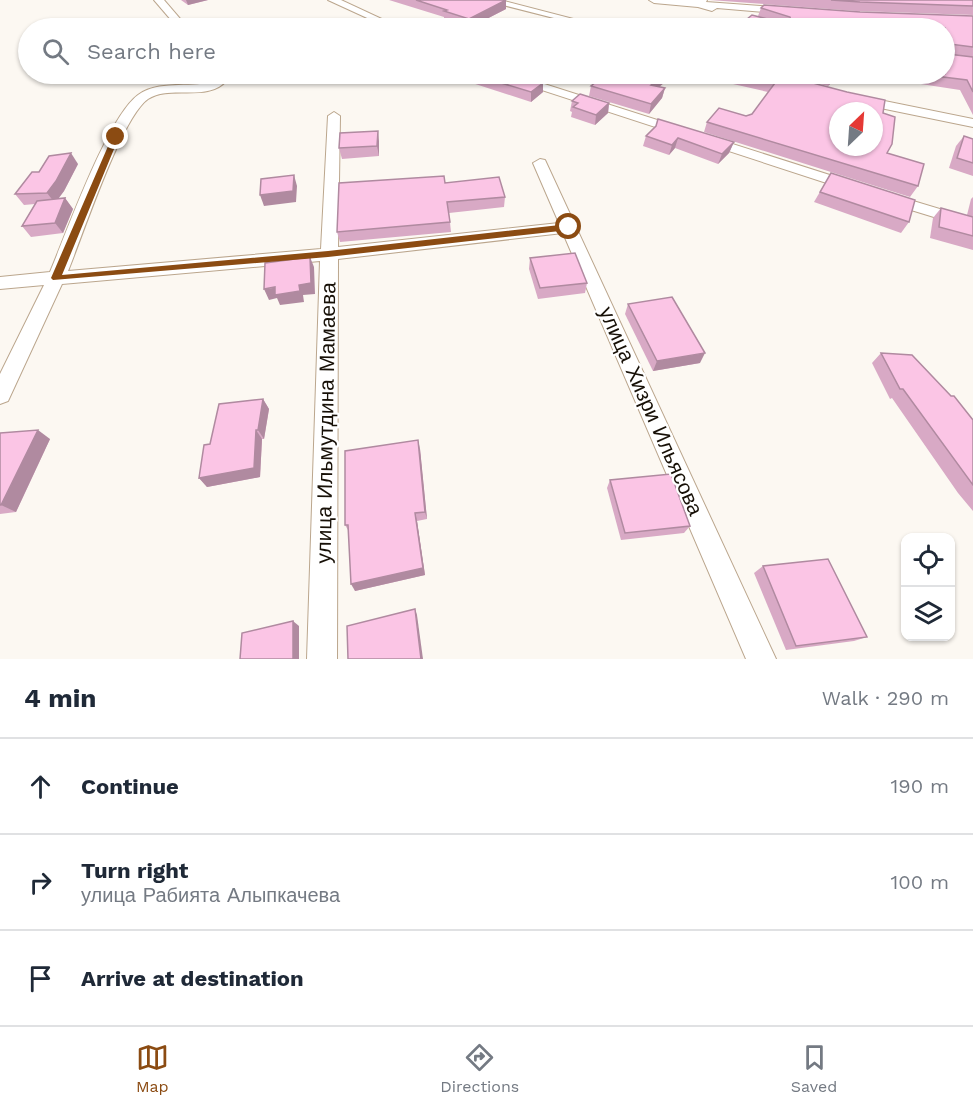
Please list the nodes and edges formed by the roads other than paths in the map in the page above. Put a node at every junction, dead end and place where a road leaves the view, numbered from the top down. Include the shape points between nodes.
1 (159, 0) edge
2 (333, 0) edge
3 (488, 0) edge
4 (654, 0) edge
5 (701, 2) edge
6 (800, 12) edge
7 (174, 18) edge
8 (374, 18) edge
9 (562, 18) edge
10 (740, 18) dead end
11 (216, 84) edge
12 (534, 84) edge
13 (842, 96) edge
14 (334, 116) dead end
15 (973, 123) edge
16 (540, 163) dead end
17 (973, 224) edge
18 (569, 227) junction
19 (328, 254) junction
20 (56, 278) junction
21 (0, 283) edge
22 (0, 394) edge
23 (322, 659) edge
24 (760, 659) edge

1 - 7 street
2 - 8 street
3 - 9 street
4 - 5 street
5 - 6 street
5 - 10 street
11 - 20 street via 162,91 135,103 116,137
12 - 17 street
13 - 15 street
14 - 19 street, улица Ильмутдина Мамаева
16 - 18 street, улица Хизри Ильясова
18 - 19 street
18 - 24 street, улица Хизри Ильясова
19 - 20 street
19 - 23 street, улица Ильмутдина Мамаева
20 - 21 street
20 - 22 street

